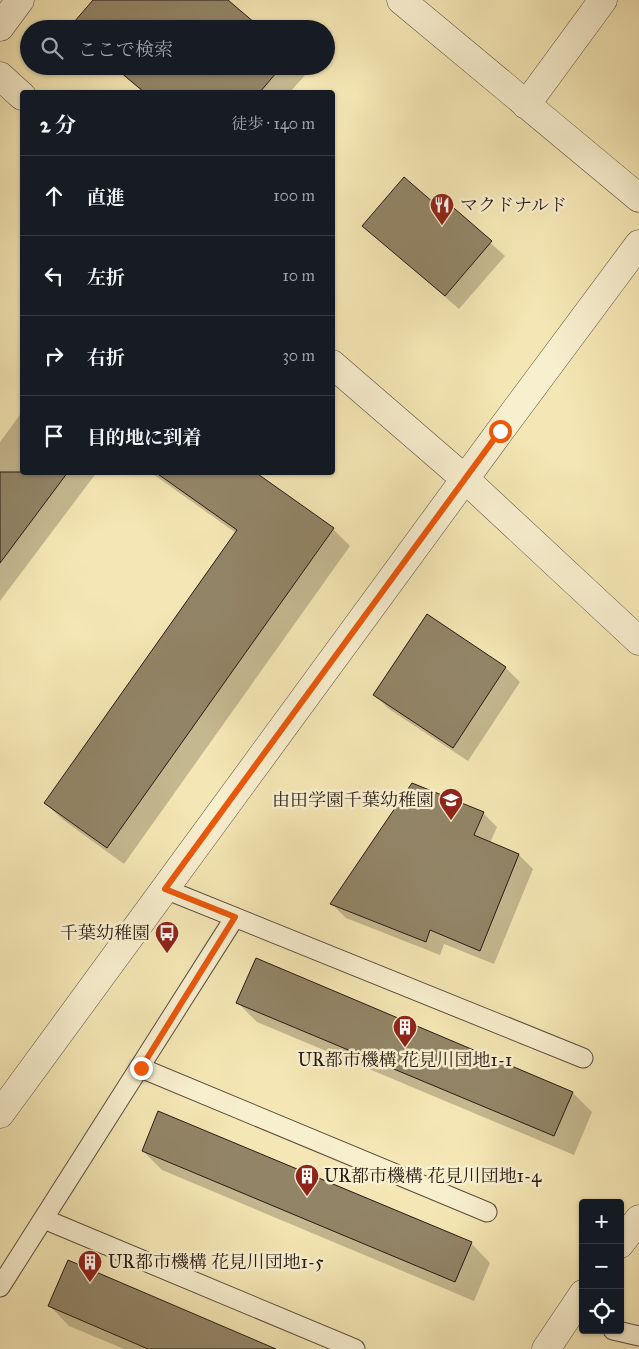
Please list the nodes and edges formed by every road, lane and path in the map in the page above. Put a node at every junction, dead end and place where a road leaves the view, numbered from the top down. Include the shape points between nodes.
1 (20, 0) edge
2 (401, 0) edge
3 (603, 0) edge
4 (0, 27) edge
5 (0, 76) edge
6 (20, 94) edge
7 (526, 105) junction
8 (639, 198) edge
9 (639, 244) edge
10 (335, 367) edge
11 (466, 480) junction
12 (639, 641) edge
13 (165, 889) junction
14 (235, 917) junction
15 (583, 1058) dead end
16 (141, 1068) junction
17 (0, 1114) edge
18 (487, 1212) dead end
19 (44, 1219) junction
20 (639, 1219) edge
21 (624, 1239) edge
22 (0, 1287) edge
23 (579, 1306) edge
24 (574, 1322) edge
25 (624, 1333) edge
26 (639, 1336) edge
27 (355, 1349) edge
28 (546, 1349) edge

1 - 4 street
2 - 7 street
3 - 7 street
5 - 6 street
7 - 8 street
9 - 11 street
10 - 11 street
11 - 12 street
11 - 13 street
13 - 14 lane
13 - 17 street
14 - 15 lane
14 - 16 lane
16 - 18 lane
16 - 19 lane
19 - 22 lane
19 - 27 lane
20 - 21 street
23 - 24 street
24 - 28 street
25 - 26 lane

